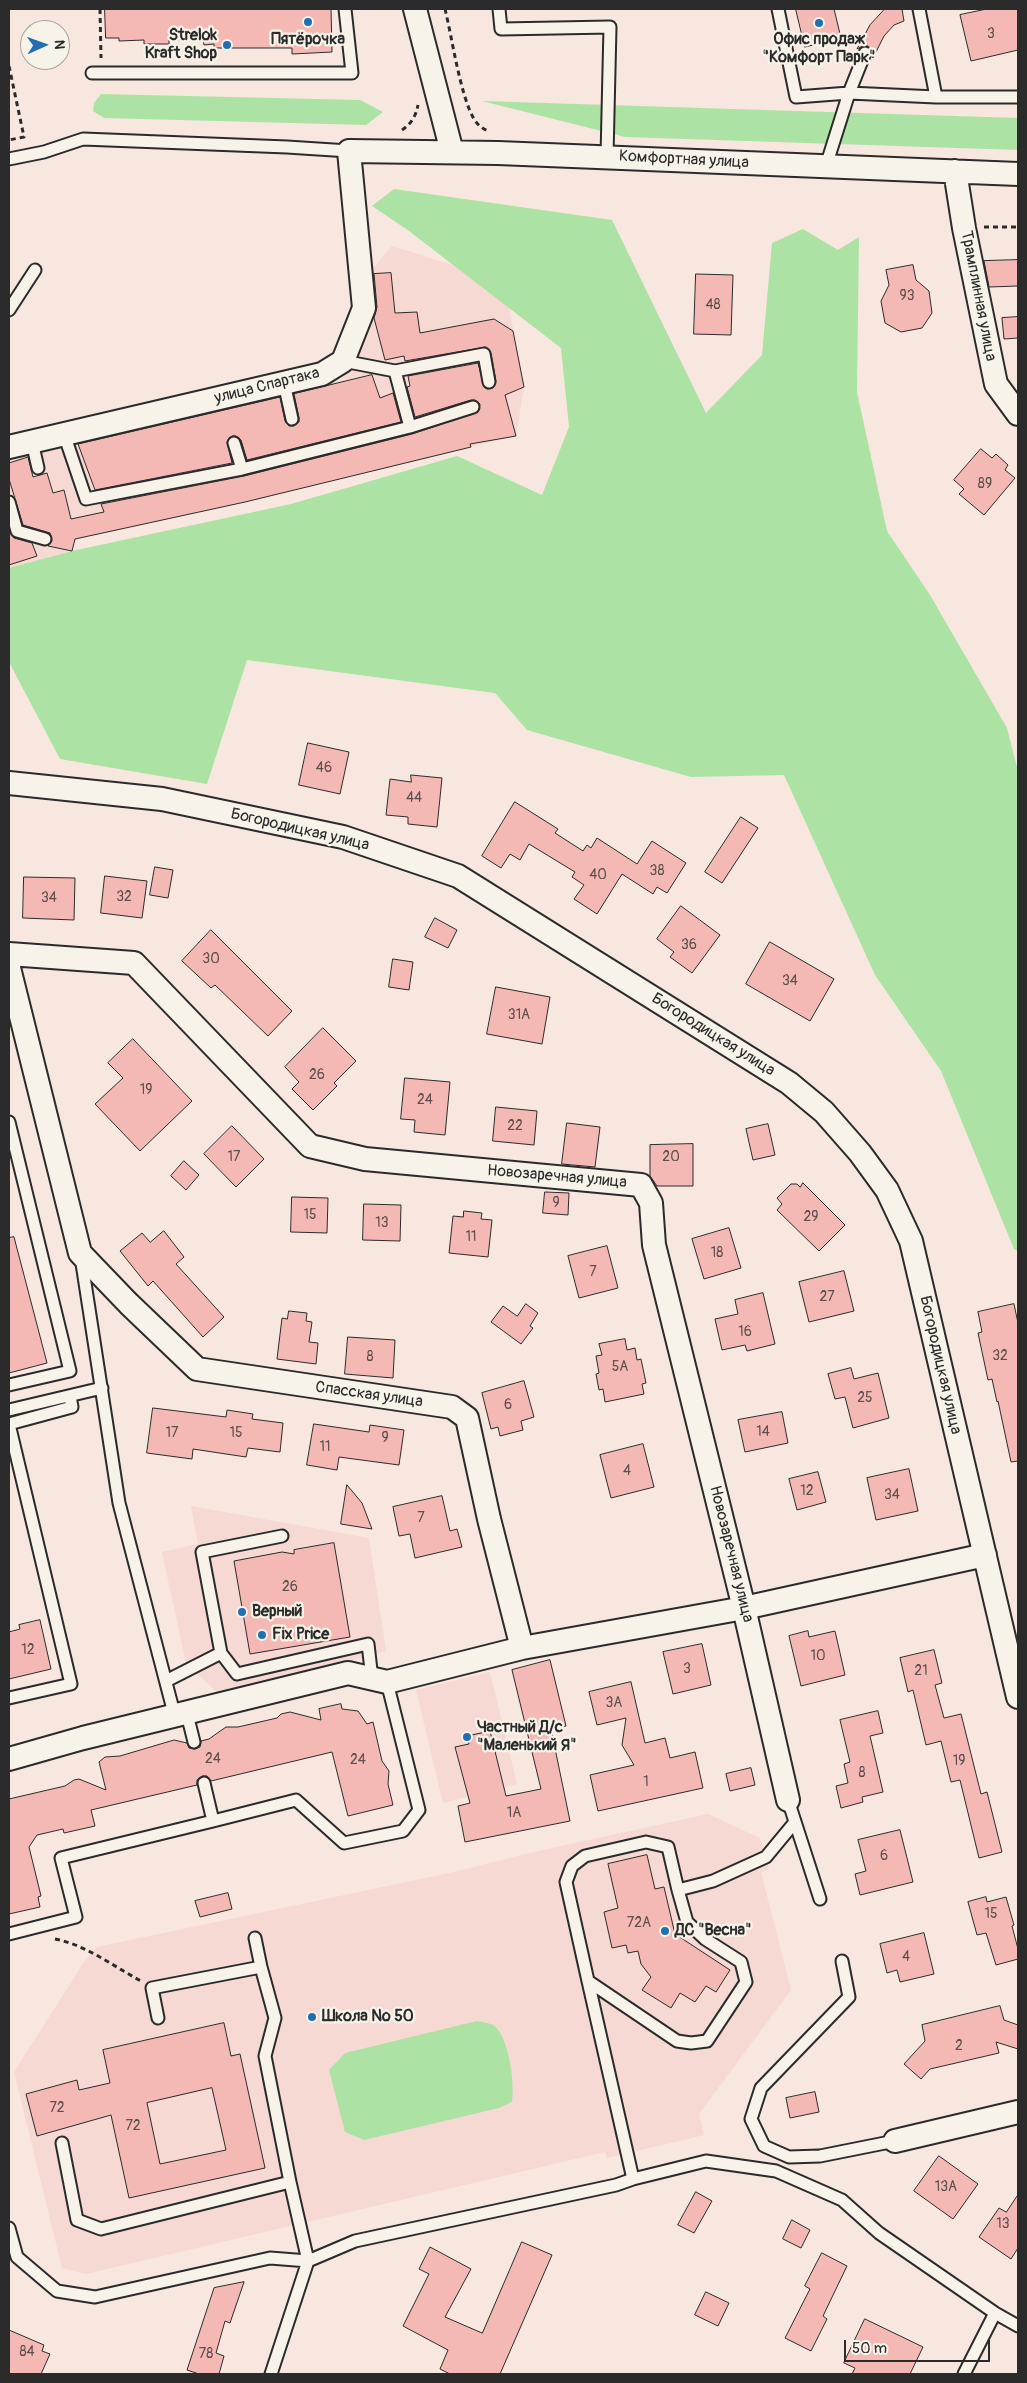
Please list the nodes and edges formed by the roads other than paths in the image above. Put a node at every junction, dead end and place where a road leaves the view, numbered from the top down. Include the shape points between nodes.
1 (344, 9) edge
2 (415, 9) edge
3 (499, 9) edge
4 (778, 9) edge
5 (919, 9) edge
6 (865, 53) dead end
7 (97, 73) road end
8 (848, 93) junction
9 (936, 97) junction
10 (1018, 97) edge
11 (349, 151) junction
12 (452, 152) junction
13 (607, 156) junction
14 (9, 159) edge
15 (826, 166) junction
16 (955, 171) junction
17 (1018, 174) edge
18 (35, 270) dead end
19 (9, 310) edge
20 (343, 361) junction
21 (396, 371) junction
22 (489, 382) dead end
23 (284, 383) junction
24 (473, 407) dead end
25 (1018, 414) edge
26 (292, 419) dead end
27 (410, 427) junction
28 (64, 434) junction
29 (32, 442) junction
30 (234, 442) dead end
31 (9, 447) edge
32 (38, 468) dead end
33 (242, 469) junction
34 (9, 502) edge
35 (45, 539) dead end
36 (9, 783) edge
37 (9, 954) edge
38 (9, 968) edge
39 (9, 1122) edge
40 (11, 1136) edge
41 (80, 1253) junction
42 (9, 1385) edge
43 (102, 1388) junction
44 (70, 1396) junction
45 (9, 1410) edge
46 (9, 1424) edge
47 (282, 1536) dead end
48 (985, 1555) junction
49 (744, 1608) junction
50 (522, 1648) junction
51 (221, 1653) junction
52 (166, 1681) junction
53 (380, 1681) junction
54 (1018, 1697) edge
55 (9, 1698) edge
56 (181, 1715) junction
57 (194, 1742) dead end
58 (9, 1759) edge
59 (204, 1783) dead end
60 (788, 1800) joint
61 (213, 1821) junction
62 (795, 1822) junction
63 (678, 1890) junction
64 (820, 1899) dead end
65 (9, 1934) edge
66 (254, 1938) dead end
67 (842, 1961) dead end
68 (261, 1967) junction
69 (588, 1981) junction
70 (158, 2018) dead end
71 (1018, 2112) edge
72 (895, 2141) joint
73 (62, 2143) dead end
74 (633, 2179) junction
75 (290, 2182) junction
76 (9, 2228) edge
77 (308, 2261) junction
78 (995, 2313) junction
79 (1018, 2326) edge
80 (271, 2374) edge
81 (964, 2374) edge

1 - 7 lane via 352,74
2 - 12 street
3 - 13 lane via 502,29 610,27
4 - 8 lane via 796,98
5 - 9 lane
6 - 8 lane
8 - 9 lane
8 - 15 lane
9 - 10 lane
11 - 12 street, Комфортная улица
11 - 14 lane via 83,139
11 - 20 street via 364,308
12 - 13 street, Комфортная улица
13 - 15 street, Комфортная улица
15 - 16 street, Комфортная улица
16 - 17 street, Комфортная улица
16 - 25 street, Трамплинная улица via 996,384
18 - 19 lane
20 - 21 lane
20 - 23 street, улица Спартака via 322,374
21 - 22 lane via 484,354
21 - 27 lane
23 - 26 lane
23 - 28 street, улица Спартака
24 - 27 lane
27 - 33 lane
28 - 29 street, улица Спартака
28 - 33 lane via 86,499
29 - 31 street, улица Спартака
29 - 32 lane
30 - 33 lane
34 - 35 lane via 17,531
36 - 48 street, Богородицкая улица via 162,799 343,837 458,876 789,1083 824,1112 860,1153 887,1190 911,1241
37 - 49 street, Новозаречная улица via 134,963 310,1146 365,1159 641,1185 651,1203 654,1245
38 - 41 street
39 - 40 lane
40 - 42 lane via 70,1371
41 - 43 lane
41 - 50 street, Спасская улица via 197,1369 452,1407 467,1418
43 - 44 lane
43 - 52 lane via 119,1503
44 - 45 lane
44 - 46 lane via 72,1407
46 - 55 lane via 71,1684
47 - 51 lane via 202,1552
48 - 49 street
48 - 54 street, Богородицкая улица
49 - 50 street
49 - 60 street, Новозаречная улица
50 - 53 street
51 - 52 lane
51 - 53 lane via 238,1674 368,1644
52 - 56 lane
53 - 56 street via 348,1673
53 - 61 lane via 419,1810 403,1831 344,1843 296,1800
56 - 57 lane
56 - 58 street
59 - 61 lane
60 - 62 lane
61 - 65 lane via 61,1858 76,1917
62 - 63 lane via 766,1857 713,1881
62 - 64 lane
63 - 69 lane via 668,1847 646,1842 585,1856 572,1866 566,1882
63 - 69 lane via 686,1922 705,1939 741,1962 746,1982 707,2041 691,2044 677,2040
66 - 68 lane
67 - 72 lane via 849,1998 761,2088 751,2119 764,2146 789,2157 820,2156
68 - 70 lane via 152,1988
68 - 75 lane via 275,2018 265,2056
69 - 74 lane
71 - 72 street
73 - 75 lane via 78,2220 101,2229
74 - 77 lane via 355,2241
74 - 78 lane via 706,2161 776,2171 842,2200 879,2233
75 - 77 lane
76 - 77 lane via 17,2258 56,2290 95,2297 270,2258
77 - 80 lane
78 - 79 lane
78 - 81 lane

